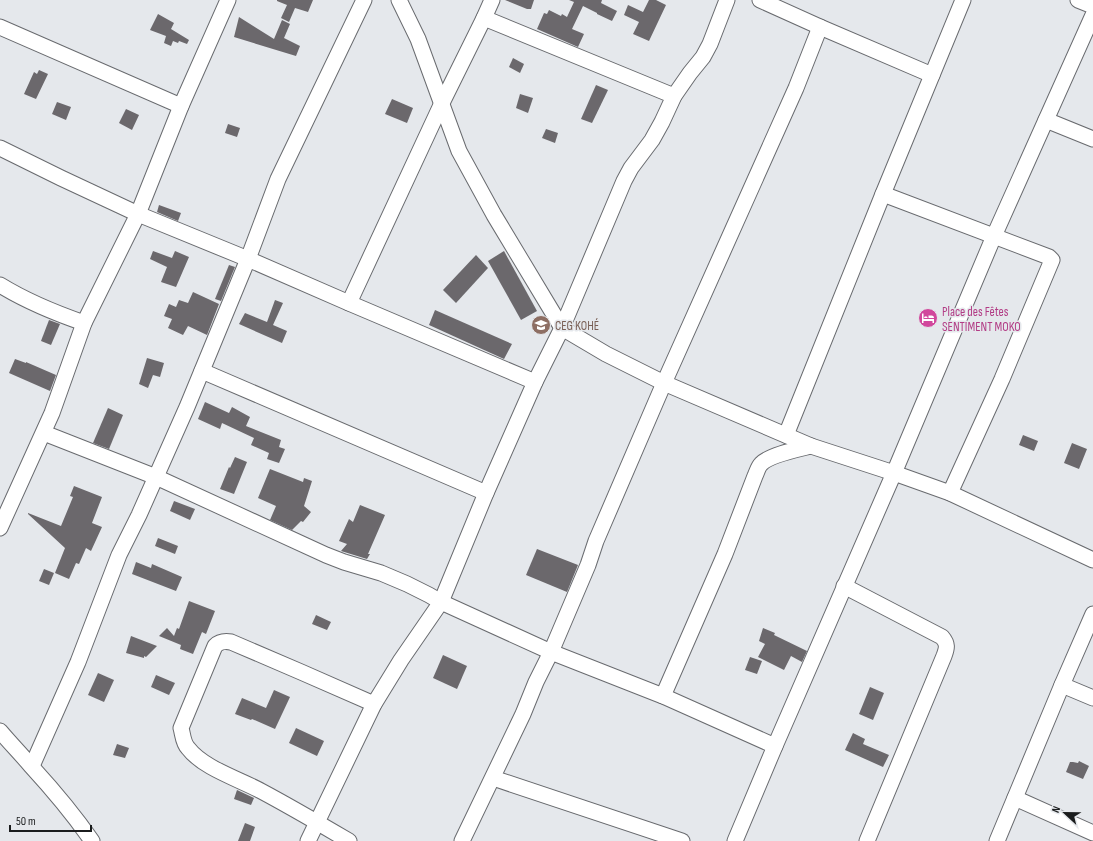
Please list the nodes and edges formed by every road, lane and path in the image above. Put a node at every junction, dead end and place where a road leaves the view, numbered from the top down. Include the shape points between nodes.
1 (228, 0) edge
2 (364, 0) edge
3 (399, 0) edge
4 (492, 0) edge
5 (727, 0) edge
6 (760, 0) edge
7 (963, 0) edge
8 (1078, 0) edge
9 (1093, 6) edge
10 (1093, 15) edge
11 (484, 18) junction
12 (0, 27) edge
13 (820, 28) junction
14 (932, 75) junction
15 (674, 96) junction
16 (442, 104) junction
17 (181, 106) junction
18 (1046, 120) junction
19 (1093, 139) edge
20 (0, 148) edge
21 (883, 194) junction
22 (138, 214) junction
23 (994, 236) junction
24 (248, 259) junction
25 (0, 284) edge
26 (349, 303) junction
27 (84, 323) junction
28 (562, 328) junction
29 (202, 371) junction
30 (535, 382) junction
31 (664, 383) junction
32 (44, 433) junction
33 (786, 435) junction
34 (811, 446) junction
35 (894, 473) junction
36 (156, 477) junction
37 (486, 493) junction
38 (950, 493) junction
39 (0, 528) edge
40 (1093, 560) edge
41 (844, 586) junction
42 (441, 602) junction
43 (1093, 614) edge
44 (551, 652) junction
45 (1062, 685) junction
46 (663, 696) junction
47 (1093, 698) edge
48 (374, 704) junction
49 (0, 731) edge
50 (775, 746) junction
51 (32, 766) junction
52 (493, 778) junction
53 (1015, 798) junction
54 (317, 823) junction
55 (1093, 833) edge
56 (92, 841) edge
57 (308, 841) edge
58 (349, 841) edge
59 (462, 841) edge
60 (682, 841) edge
61 (735, 841) edge
62 (867, 841) edge
63 (997, 841) edge

1 - 17 street
2 - 24 street via 278,179
3 - 16 street via 418,39
4 - 11 street
5 - 15 street via 703,57
6 - 13 street
7 - 14 street
8 - 9 street
10 - 18 street
11 - 15 street
11 - 16 street
12 - 17 street
13 - 14 street
13 - 31 street via 796,88
14 - 21 street
15 - 28 street via 652,140 624,182
16 - 26 street
16 - 28 street via 459,151
17 - 22 street
18 - 19 street
18 - 23 street
20 - 22 street
21 - 23 street
21 - 33 street
22 - 24 street
22 - 27 street
23 - 35 street
23 - 38 street via 1050,257 1052,261 1002,380
24 - 26 street
24 - 29 street
25 - 27 street via 34,303
26 - 30 street
27 - 32 street
28 - 30 street
28 - 31 street via 606,354
29 - 36 street
29 - 37 street
30 - 37 street
31 - 33 street
31 - 44 street
32 - 36 street
32 - 39 street
33 - 34 street
34 - 35 street
34 - 46 street via 776,456 760,465 722,561
35 - 38 street
35 - 41 street
36 - 42 street via 326,555 387,576
36 - 51 street via 119,555 78,662
37 - 42 street
38 - 40 street
41 - 50 street
41 - 62 street via 942,637 946,642 944,656
42 - 44 street
42 - 48 street via 400,660
43 - 45 street
44 - 46 street
44 - 52 street
45 - 47 street
45 - 53 street
46 - 50 street
48 - 54 street
48 - 54 street via 231,642 223,641 215,646 181,728 187,748 211,766
49 - 51 street
50 - 61 street
51 - 56 street
52 - 59 street
52 - 60 street
53 - 55 street
53 - 63 street
54 - 57 street
54 - 58 street

